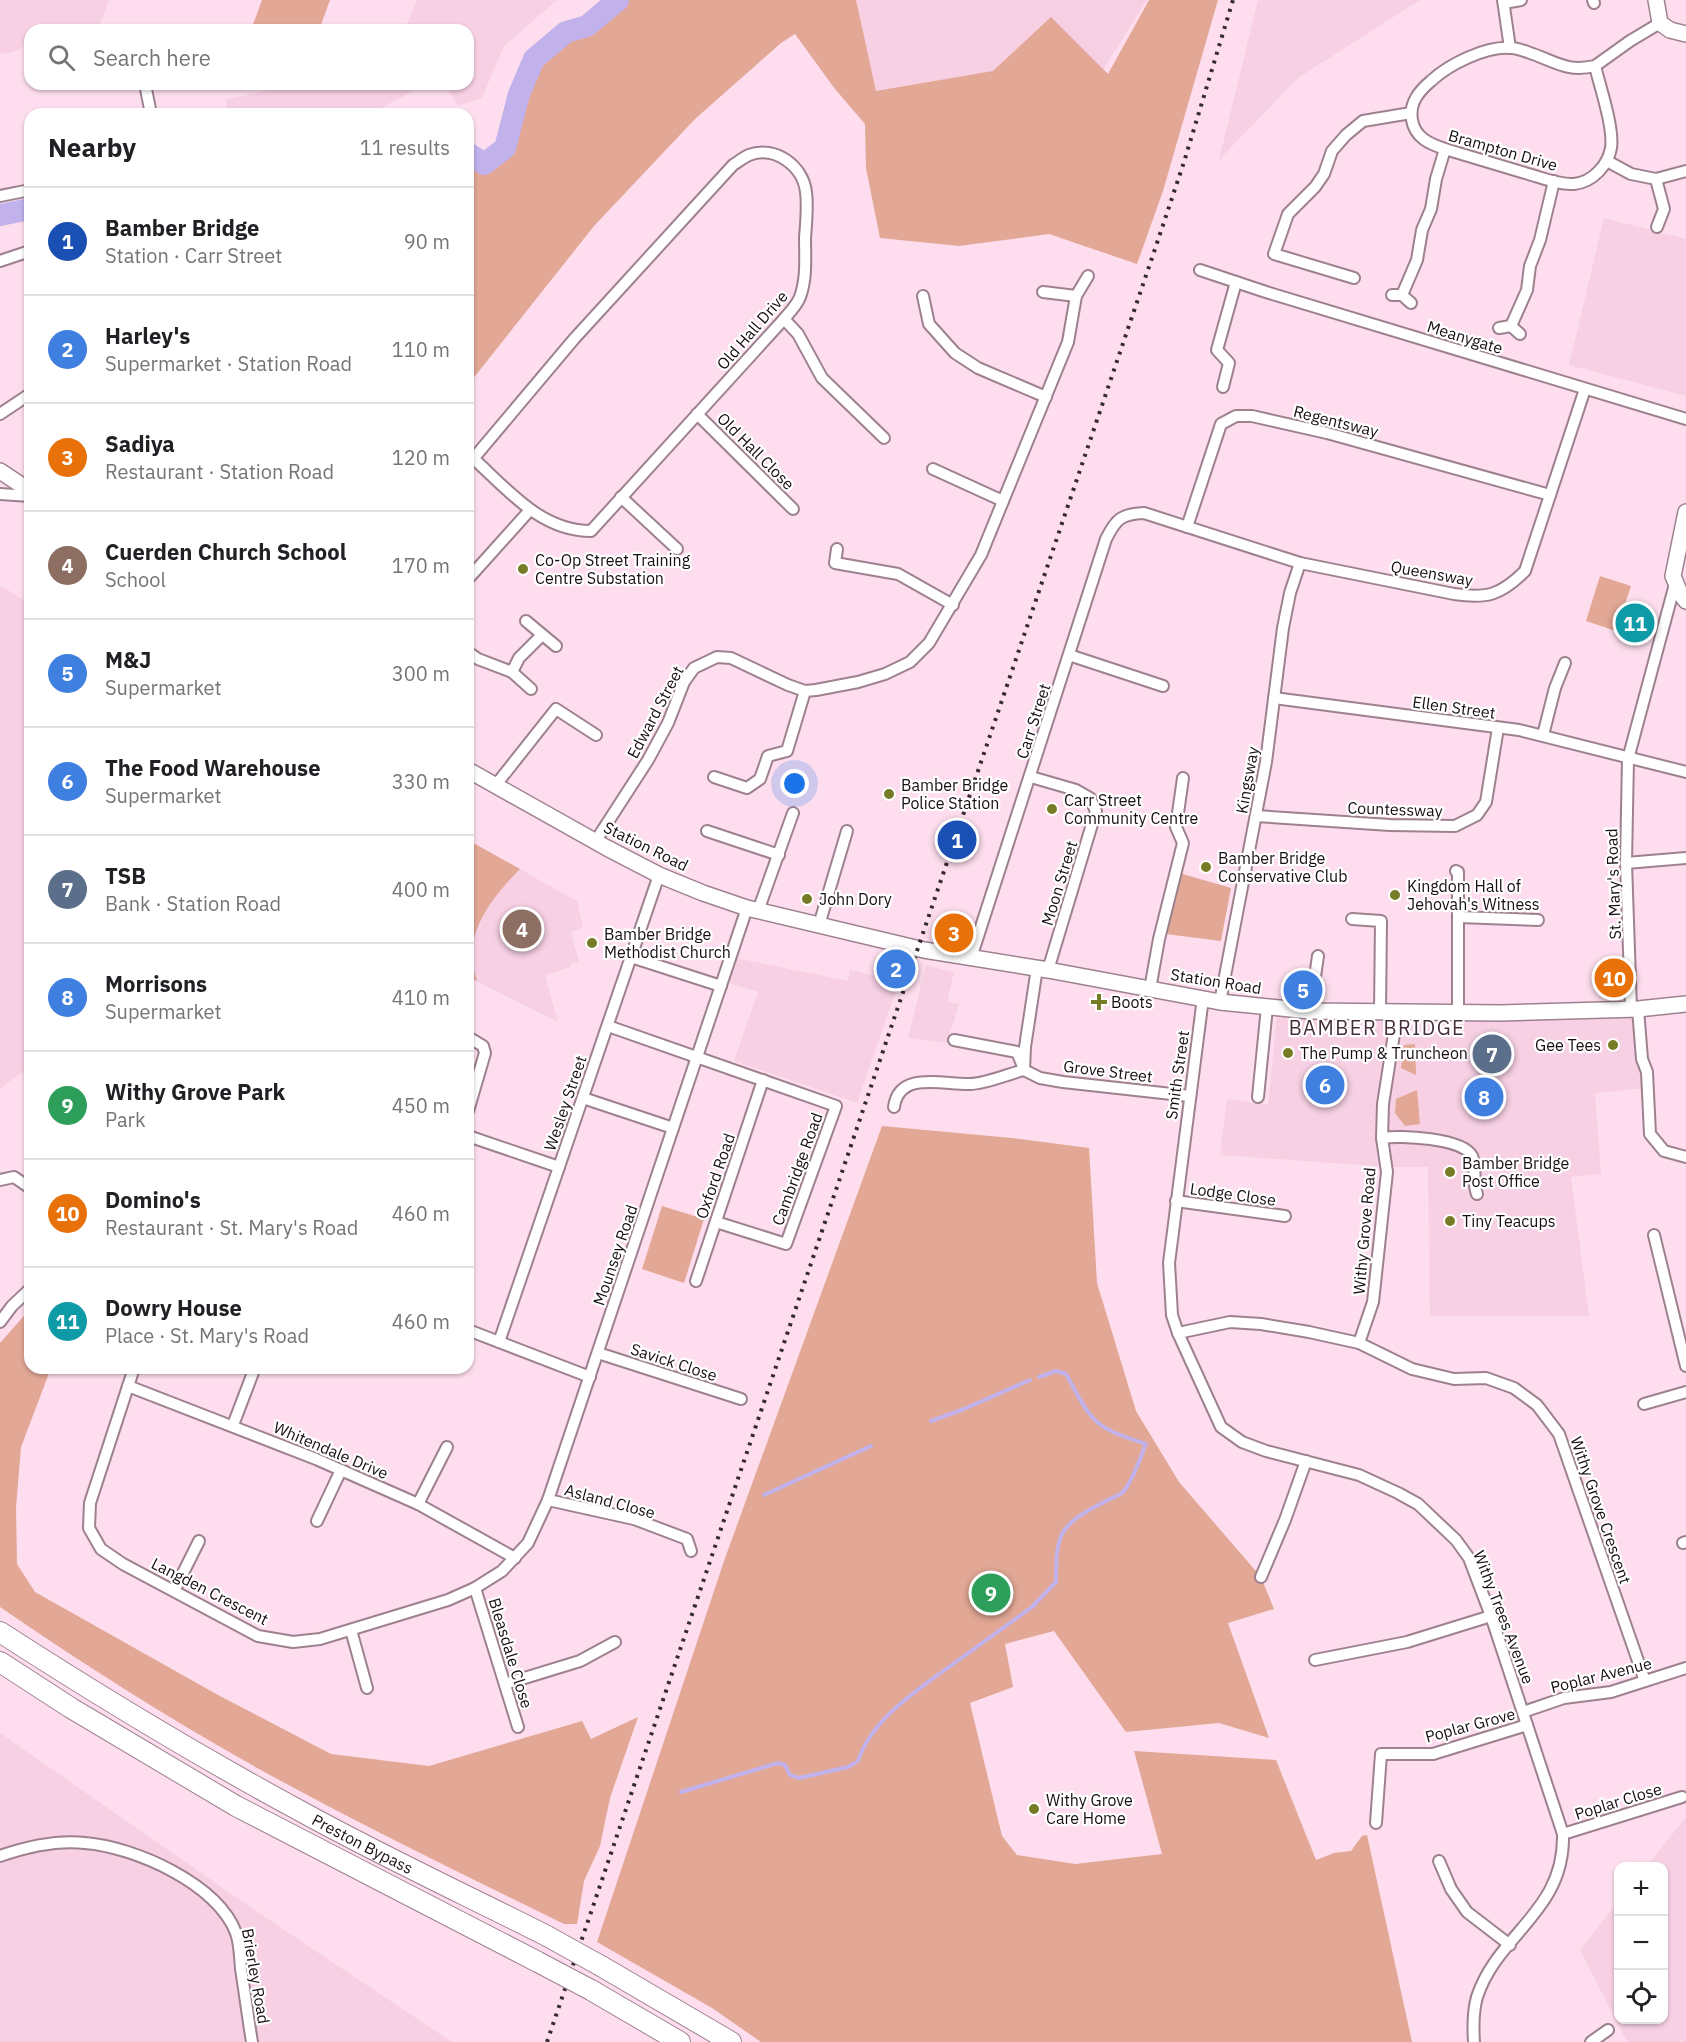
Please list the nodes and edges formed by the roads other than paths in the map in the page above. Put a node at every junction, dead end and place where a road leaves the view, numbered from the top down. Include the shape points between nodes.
1 (1521, 0) edge
2 (1656, 0) edge
3 (1504, 2) edge
4 (1660, 23) junction
5 (1686, 34) edge
6 (1510, 48) junction
7 (1595, 66) junction
8 (147, 90) edge
9 (150, 108) edge
10 (1411, 113) junction
11 (1445, 149) junction
12 (1607, 161) junction
13 (1686, 171) edge
14 (1656, 179) junction
15 (1554, 181) junction
16 (24, 191) edge
17 (0, 196) edge
18 (1657, 227) dead end
19 (24, 253) edge
20 (0, 261) edge
21 (1200, 270) dead end
22 (1088, 276) dead end
23 (1354, 278) dead end
24 (1236, 282) junction
25 (1043, 292) dead end
26 (923, 296) dead end
27 (1076, 296) junction
28 (1411, 303) dead end
29 (784, 320) junction
30 (1511, 326) junction
31 (1499, 327) dead end
32 (1521, 334) dead end
33 (1223, 387) dead end
34 (1585, 389) junction
35 (1046, 397) junction
36 (24, 398) edge
37 (0, 414) edge
38 (697, 414) junction
39 (1686, 418) edge
40 (884, 438) dead end
41 (474, 458) edge
42 (474, 464) edge
43 (933, 469) dead end
44 (0, 471) edge
45 (24, 487) edge
46 (0, 494) edge
47 (1550, 495) junction
48 (24, 496) edge
49 (621, 497) junction
50 (1004, 501) junction
51 (793, 509) dead end
52 (530, 510) junction
53 (1686, 512) edge
54 (1144, 513) joint
55 (1188, 527) junction
56 (677, 549) dead end
57 (837, 549) dead end
58 (1300, 563) junction
59 (474, 572) edge
60 (1675, 584) junction
61 (1686, 601) edge
62 (953, 605) junction
63 (526, 621) dead end
64 (542, 635) junction
65 (556, 646) dead end
66 (1069, 655) junction
67 (474, 656) edge
68 (1565, 663) dead end
69 (512, 672) junction
70 (1163, 686) dead end
71 (531, 689) dead end
72 (805, 691) junction
73 (1274, 698) junction
74 (1498, 728) junction
75 (596, 735) dead end
76 (1543, 735) junction
77 (1628, 759) junction
78 (1686, 772) edge
79 (474, 774) edge
80 (714, 777) dead end
81 (1031, 777) junction
82 (1183, 778) dead end
83 (495, 786) junction
84 (793, 813) dead end
85 (1256, 816) junction
86 (707, 831) dead end
87 (847, 831) dead end
88 (595, 842) junction
89 (779, 855) junction
90 (1686, 858) edge
91 (1626, 863) junction
92 (1456, 871) dead end
93 (659, 875) junction
94 (753, 910) junction
95 (1459, 917) junction
96 (1353, 919) dead end
97 (1538, 920) dead end
98 (819, 925) junction
99 (1318, 956) dead end
100 (631, 957) junction
101 (971, 958) junction
102 (1042, 969) junction
103 (721, 986) junction
104 (1150, 989) junction
105 (1203, 998) junction
106 (1220, 1002) junction
107 (1686, 1004) edge
108 (1267, 1007) junction
109 (1634, 1009) junction
110 (1310, 1011) junction
111 (1387, 1012) junction
112 (1458, 1013) junction
113 (608, 1026) junction
114 (954, 1040) dead end
115 (474, 1041) edge
116 (697, 1056) junction
117 (1024, 1070) junction
118 (763, 1080) junction
119 (474, 1091) edge
120 (1190, 1096) junction
121 (1258, 1097) dead end
122 (583, 1098) junction
123 (894, 1107) dead end
124 (674, 1128) junction
125 (474, 1138) edge
126 (1382, 1138) junction
127 (1182, 1155) joint
128 (1686, 1157) edge
129 (559, 1167) junction
130 (0, 1180) edge
131 (24, 1184) edge
132 (1477, 1194) dead end
133 (1176, 1201) junction
134 (1285, 1216) dead end
135 (716, 1222) junction
136 (1654, 1235) dead end
137 (696, 1281) dead end
138 (24, 1295) edge
139 (0, 1322) edge
140 (474, 1332) edge
141 (1178, 1333) junction
142 (499, 1342) junction
143 (1359, 1344) junction
144 (598, 1353) junction
145 (1686, 1366) edge
146 (132, 1374) edge
147 (252, 1374) edge
148 (590, 1377) junction
149 (128, 1386) junction
150 (1686, 1392) edge
151 (741, 1399) dead end
152 (1644, 1404) dead end
153 (233, 1425) junction
154 (447, 1447) dead end
155 (1306, 1461) junction
156 (341, 1470) junction
157 (548, 1500) junction
158 (418, 1504) junction
159 (317, 1521) dead end
160 (199, 1541) dead end
161 (691, 1551) dead end
162 (515, 1558) junction
163 (1261, 1577) dead end
164 (475, 1588) junction
165 (174, 1591) junction
166 (1491, 1616) junction
167 (351, 1630) junction
168 (0, 1632) edge
169 (615, 1642) dead end
170 (1315, 1660) dead end
171 (0, 1662) edge
172 (1686, 1668) edge
173 (1645, 1681) junction
174 (505, 1684) junction
175 (366, 1688) dead end
176 (1523, 1712) junction
177 (1527, 1725) junction
178 (518, 1727) dead end
179 (1682, 1797) dead end
180 (1376, 1822) dead end
181 (1563, 1834) junction
182 (0, 1856) edge
183 (1439, 1861) dead end
184 (1510, 1945) junction
185 (1608, 2030) dead end
186 (252, 2042) edge
187 (680, 2042) edge
188 (731, 2042) edge
189 (1474, 2042) edge
190 (1591, 2042) edge

1 - 3 street
2 - 4 main road
3 - 6 street
4 - 5 main road
4 - 7 street
6 - 7 street via 1570,69
6 - 10 street via 1474,54 1443,70 1416,98
7 - 12 street via 1610,132
8 - 9 street
10 - 11 street, Brampton Drive via 1419,136
10 - 23 street via 1363,121 1346,135 1332,151 1315,187 1288,214 1274,254
11 - 15 street, Brampton Drive
11 - 28 street via 1417,260 1397,295
12 - 14 street via 1631,174
12 - 15 street, Brampton Drive via 1587,180 1575,184
13 - 14 street
14 - 18 street via 1664,209
15 - 30 street via 1527,290
16 - 17 street
19 - 20 street
21 - 24 street, Meanygate
22 - 27 street
24 - 33 street via 1217,350 1229,363
24 - 34 street, Meanygate
25 - 27 street
26 - 35 street via 930,324 955,353 978,368
27 - 35 street via 1068,342
29 - 38 street, Old Hall Drive
29 - 40 street via 798,334 822,378
29 - 41 street, Old Hall Drive via 799,300 803,286 806,191 802,176 792,163 777,155 749,155 734,165 646,258
30 - 31 street
30 - 32 street
34 - 39 street, Meanygate
34 - 47 street, Queensway
35 - 50 street
36 - 37 street
38 - 49 street, Old Hall Drive
38 - 51 street, Old Hall Close
42 - 52 street, Old Hall Drive
43 - 50 street
44 - 45 main road
46 - 48 street
47 - 55 street, Regentsway via 1327,433 1236,416 1221,424
47 - 58 street, Queensway via 1525,571 1497,594 1454,594
49 - 52 street, Old Hall Drive via 591,531 561,526
49 - 56 street
50 - 62 street via 981,555
52 - 59 street
53 - 60 main road via 1673,576
54 - 55 street, Queensway
54 - 66 street, Carr Street via 1123,516 1110,532
55 - 58 street, Queensway
57 - 62 street via 835,563 898,574
58 - 73 street, Kingsway via 1283,628
60 - 61 main road
60 - 77 street, St. Mary's Road
62 - 72 street via 929,643 910,662 858,682
63 - 64 street
64 - 65 street
64 - 69 street via 519,658
66 - 70 street
66 - 81 street, Carr Street
67 - 69 street
68 - 76 street
69 - 71 street
72 - 80 street via 787,751 768,756 760,779 747,788
72 - 88 street, Edward Street via 731,658 717,657 694,668 648,760
73 - 74 street, Ellen Street
73 - 85 street, Kingsway
74 - 76 street, Ellen Street
74 - 85 street, Countessway via 1485,802 1477,815 1455,826
75 - 83 street via 556,709
76 - 77 street, Ellen Street
77 - 78 street
77 - 91 street, St. Mary's Road
79 - 83 main road, Station Road
81 - 101 street, Carr Street
81 - 102 street, Moon Street via 1076,790 1090,798 1096,811
82 - 104 street via 1176,828 1183,843
83 - 88 main road, Station Road
84 - 89 street, Mounsey Road
85 - 106 street, Kingsway
86 - 89 street
87 - 98 street
88 - 93 main road, Station Road
89 - 94 street, Mounsey Road
90 - 91 street
91 - 109 street, St. Mary's Road
92 - 95 street
93 - 94 main road, Station Road
93 - 100 street, Wesley Street
94 - 98 main road, Station Road
94 - 103 street, Mounsey Road
95 - 97 street
95 - 112 street
96 - 111 street, Withy Grove Road via 1381,921
98 - 101 main road, Station Road
99 - 110 street
100 - 103 street
100 - 113 street, Wesley Street
101 - 102 main road, Station Road
102 - 104 main road, Station Road
102 - 117 street, Moon Street via 1025,1047
103 - 116 street, Mounsey Road
104 - 105 main road, Station Road
105 - 106 main road, Station Road
105 - 120 street, Smith Street
106 - 108 main road, Station Road
107 - 109 main road, Station Road
108 - 110 main road, Station Road
108 - 121 street
109 - 112 main road, Station Road
109 - 128 street, St. Mary's Road via 1647,1072 1650,1134 1664,1151
110 - 111 main road, Station Road
111 - 112 main road, Station Road
111 - 126 street, Withy Grove Road via 1394,1034
113 - 116 street, Cambridge Road
113 - 122 street, Wesley Street
114 - 117 street via 1017,1052
115 - 119 street via 483,1046 485,1053
116 - 118 street, Cambridge Road
116 - 124 street, Mounsey Road
117 - 120 street, Grove Street via 1063,1082
117 - 123 street via 971,1084 914,1083 896,1097
118 - 135 street, Oxford Road
118 - 135 street, Cambridge Road via 836,1106 786,1244
120 - 127 street, Smith Street
122 - 124 street
122 - 129 street, Wesley Street
124 - 144 street, Mounsey Road
125 - 129 street
126 - 132 street via 1396,1136 1462,1147 1472,1157
126 - 143 street, Withy Grove Road via 1386,1172 1373,1302
127 - 133 street, Withy Trees Avenue
129 - 142 street, Wesley Street
130 - 131 street via 14,1177
133 - 134 street, Lodge Close
133 - 141 street, Withy Trees Avenue via 1169,1275
135 - 137 street, Oxford Road
136 - 145 street
138 - 139 street
140 - 142 street
141 - 143 street, Withy Grove Crescent via 1230,1322 1309,1332
141 - 155 street, Withy Trees Avenue via 1221,1427 1242,1442
142 - 148 street
143 - 173 street, Withy Grove Crescent via 1412,1369 1437,1376 1486,1378 1514,1388 1537,1405 1559,1434
144 - 148 street, Mounsey Road
144 - 151 street, Savick Close
146 - 149 street, Langden Crescent
147 - 153 street
148 - 157 street, Mounsey Road
149 - 153 street, Whitendale Drive
149 - 165 street, Langden Crescent via 90,1503 90,1528 101,1549
150 - 152 street
153 - 156 street, Whitendale Drive
154 - 158 street
155 - 163 street
155 - 166 street, Withy Trees Avenue via 1359,1475 1418,1504 1469,1558
156 - 158 street, Whitendale Drive
156 - 159 street
157 - 161 street, Asland Close via 634,1520 687,1539
157 - 162 street, Mounsey Road via 528,1543
158 - 162 street, Whitendale Drive
160 - 165 street
162 - 164 street, Mounsey Road
164 - 167 street, Langden Crescent
164 - 174 street, Bleasdale Close
165 - 167 street, Langden Crescent via 258,1636 293,1642
166 - 170 street via 1407,1642
166 - 176 street, Withy Trees Avenue
167 - 175 street
168 - 188 highway, Preston Bypass, bridge via 248,1783 547,1936
169 - 174 street via 580,1661
171 - 187 highway, Preston Bypass, bridge via 236,1806 591,1990
172 - 173 street, Poplar Avenue
173 - 176 street, Poplar Avenue via 1611,1692 1564,1698
174 - 178 street, Bleasdale Close
176 - 177 street, Withy Trees Avenue
177 - 180 street, Poplar Grove via 1433,1754 1381,1754
177 - 181 street, Withy Trees Avenue
179 - 181 street, Poplar Close
181 - 184 street, Withy Trees Avenue via 1562,1862 1550,1893
182 - 186 street, Brierley Road via 60,1843 105,1845 149,1860 197,1885 216,1900 236,1935
183 - 184 street via 1467,1912
184 - 189 street, Withy Trees Avenue via 1477,1998
185 - 190 street

